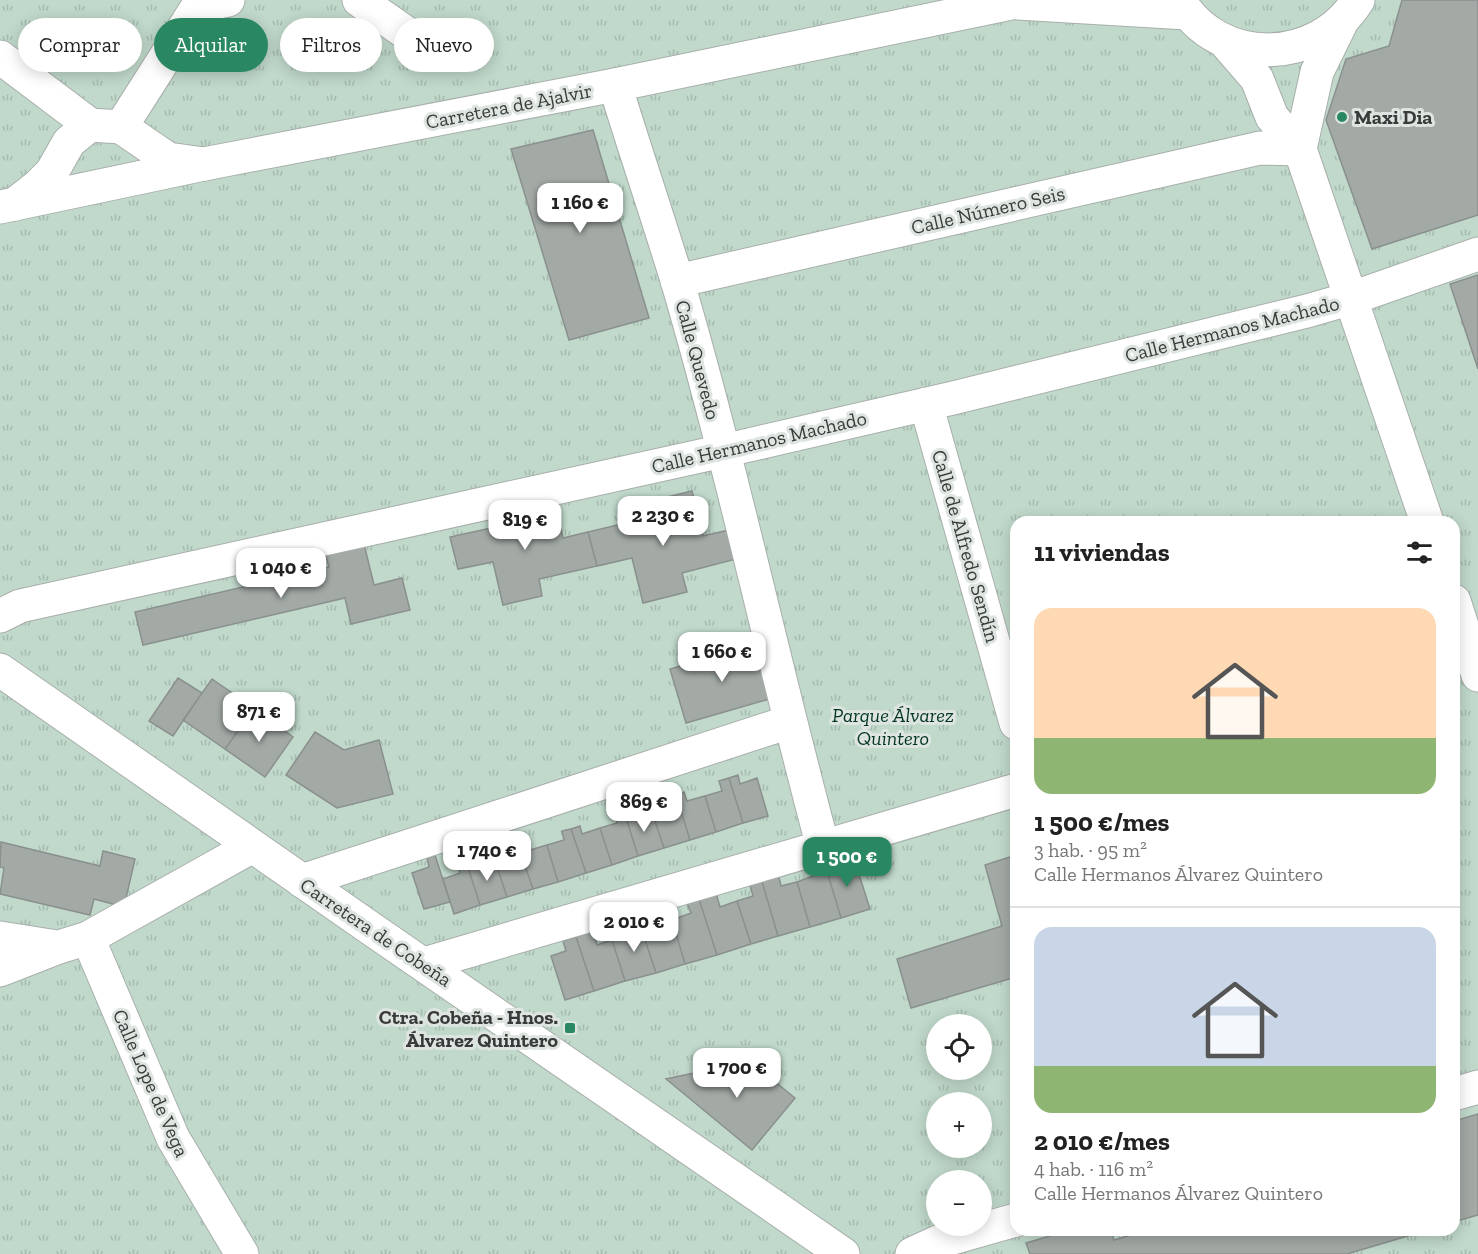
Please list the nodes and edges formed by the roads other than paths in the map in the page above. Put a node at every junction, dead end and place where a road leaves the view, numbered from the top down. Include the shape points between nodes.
1 (359, 0) edge
2 (1022, 1) edge
3 (204, 2) edge
4 (1183, 7) edge
5 (1350, 10) edge
6 (394, 24) edge
7 (1225, 42) junction
8 (3, 63) edge
9 (615, 85) junction
10 (106, 126) junction
11 (1300, 149) junction
12 (204, 164) junction
13 (8, 205) edge
14 (1478, 254) edge
15 (677, 280) junction
16 (1352, 298) junction
17 (926, 404) junction
18 (723, 451) junction
19 (1425, 516) edge
20 (0, 616) edge
21 (1460, 629) edge
22 (1468, 666) edge
23 (0, 669) edge
24 (1010, 702) edge
25 (789, 722) junction
26 (1010, 792) edge
27 (251, 847) junction
28 (823, 847) junction
29 (302, 881) junction
30 (0, 938) edge
31 (73, 942) junction
32 (424, 964) junction
33 (0, 970) edge
34 (1478, 1087) edge
35 (1460, 1092) edge
36 (1010, 1222) edge
37 (242, 1254) edge
38 (843, 1254) edge
39 (912, 1254) edge

1 - 6 street
2 - 4 street, Carretera de Ajalvir
2 - 9 street, Carretera de Ajalvir
3 - 10 street
4 - 7 street via 1205,30
5 - 7 street via 1317,39 1287,49 1256,50
5 - 11 street via 1317,72
7 - 11 street via 1257,79 1272,117
8 - 10 street
9 - 12 street, Carretera de Ajalvir
9 - 15 street, Calle Quevedo
10 - 12 street via 168,159
10 - 13 street via 69,142 52,172
11 - 15 street, Calle Número Seis via 1260,148
11 - 16 street
12 - 13 street, Carretera de Ajalvir
14 - 16 street, Calle Hermanos Machado
15 - 18 street, Calle Quevedo
16 - 17 street, Calle Hermanos Machado
16 - 19 street
17 - 18 street, Calle Hermanos Machado
17 - 24 street, Calle de Alfredo Sendín
18 - 20 street, Calle Hermanos Machado via 20,606
18 - 25 street, Calle Quevedo
21 - 22 street
23 - 27 street, Carretera de Cobeña
25 - 28 street, Calle Quevedo
25 - 29 street
26 - 28 street
27 - 29 street, Carretera de Cobeña
27 - 31 street
28 - 32 street
29 - 32 street, Carretera de Cobeña
30 - 31 street
31 - 33 street
31 - 37 street, Calle Lope de Vega via 173,1138
32 - 38 street, Carretera de Cobeña
34 - 35 street
36 - 39 street via 938,1242

